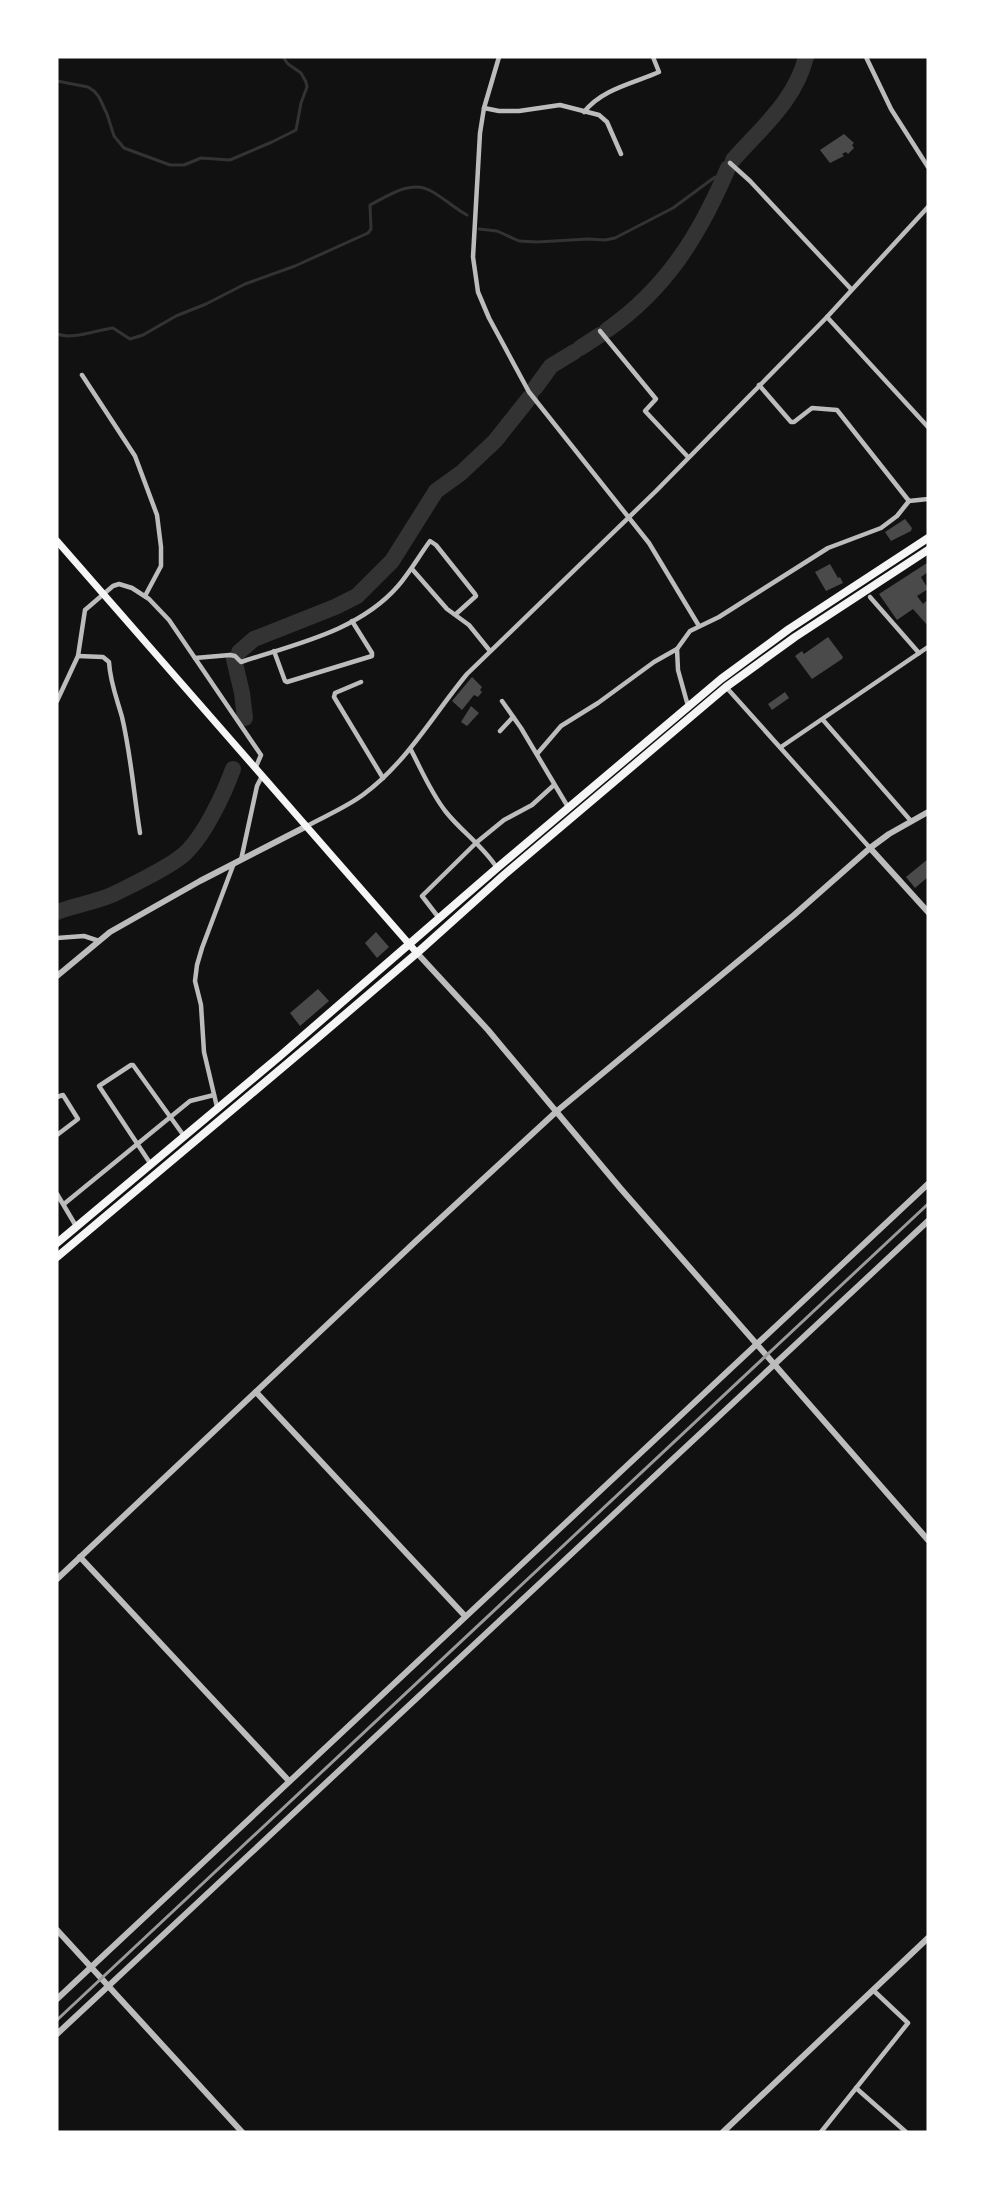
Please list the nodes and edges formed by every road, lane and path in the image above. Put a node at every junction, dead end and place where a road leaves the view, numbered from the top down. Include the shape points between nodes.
1 (499, 57) edge
2 (652, 57) edge
3 (866, 57) edge
4 (484, 108) junction
5 (584, 112) junction
6 (621, 154) dead end
7 (730, 163) dead end
8 (928, 167) edge
9 (928, 207) edge
10 (851, 290) junction
11 (827, 317) junction
12 (600, 331) dead end
13 (82, 375) dead end
14 (759, 385) junction
15 (928, 427) edge
16 (688, 457) junction
17 (928, 499) edge
18 (909, 501) junction
19 (630, 518) junction
20 (928, 538) edge
21 (58, 545) edge
22 (927, 552) edge
23 (412, 569) junction
24 (103, 595) junction
25 (145, 596) junction
26 (870, 597) dead end
27 (456, 614) junction
28 (352, 621) junction
29 (699, 626) junction
30 (928, 647) edge
31 (677, 649) junction
32 (274, 651) junction
33 (490, 651) junction
34 (919, 653) junction
35 (78, 656) junction
36 (195, 658) junction
37 (361, 682) dead end
38 (726, 687) junction
39 (57, 701) edge
40 (502, 701) dead end
41 (688, 706) junction
42 (513, 717) junction
43 (822, 720) junction
44 (500, 731) dead end
45 (781, 747) junction
46 (411, 750) junction
47 (537, 754) junction
48 (255, 769) junction
49 (262, 776) junction
50 (383, 778) junction
51 (554, 785) junction
52 (568, 807) junction
53 (928, 812) edge
54 (911, 821) junction
55 (307, 826) junction
56 (140, 833) dead end
57 (477, 842) junction
58 (870, 848) junction
59 (238, 862) junction
60 (497, 868) junction
61 (928, 912) edge
62 (439, 918) junction
63 (57, 938) edge
64 (99, 941) junction
65 (409, 944) junction
66 (417, 953) junction
67 (57, 976) edge
68 (214, 1095) junction
69 (57, 1097) edge
70 (217, 1107) junction
71 (557, 1111) junction
72 (170, 1117) junction
73 (57, 1135) edge
74 (184, 1136) junction
75 (136, 1145) junction
76 (150, 1163) junction
77 (928, 1184) edge
78 (57, 1194) edge
79 (64, 1204) junction
80 (928, 1221) edge
81 (76, 1226) junction
82 (57, 1243) edge
83 (57, 1257) edge
84 (758, 1343) junction
85 (776, 1364) junction
86 (256, 1392) junction
87 (928, 1540) edge
88 (80, 1557) junction
89 (57, 1579) edge
90 (465, 1616) junction
91 (289, 1781) junction
92 (57, 1930) edge
93 (928, 1938) edge
94 (90, 1968) junction
95 (107, 1986) junction
96 (873, 1990) junction
97 (57, 1999) edge
98 (57, 2034) edge
99 (856, 2088) junction
100 (242, 2132) edge
101 (723, 2132) edge
102 (821, 2132) edge
103 (906, 2132) edge

1 - 4 street
2 - 5 street via 660,72 614,90
3 - 8 street via 891,109
4 - 5 street via 519,111 560,105
4 - 19 street via 473,245 478,292 529,392
5 - 6 street via 599,115 607,122
7 - 10 street
9 - 10 street
10 - 11 street
11 - 14 street
11 - 15 street
12 - 16 street via 656,399 645,411
13 - 25 street via 135,456 157,515 161,566
14 - 16 street
14 - 18 street via 791,422 812,408 837,410
16 - 19 street
17 - 18 street
18 - 29 street via 881,528 828,548
19 - 29 street
19 - 33 street
20 - 41 highway via 754,653
21 - 24 main road
22 - 38 highway via 795,637
23 - 27 street
23 - 27 street via 433,542 476,596
23 - 28 street via 391,594
24 - 25 street via 112,586 123,585
24 - 35 street via 83,614
24 - 48 main road
25 - 36 street via 161,610
26 - 34 street
27 - 33 street
28 - 32 street
28 - 32 street via 372,656 287,682
29 - 31 street via 690,631
30 - 34 street
31 - 41 street
31 - 47 street via 561,726
32 - 36 street via 242,662 230,655
33 - 46 street via 444,702
34 - 43 street
35 - 39 street
35 - 56 street via 106,657 109,663
36 - 48 street via 261,755
37 - 50 street via 335,693 334,698
38 - 45 street
38 - 66 highway
40 - 42 street
41 - 52 highway
42 - 44 street
42 - 47 street
43 - 45 street
43 - 54 street
45 - 58 street
46 - 50 street
46 - 57 street via 440,804
47 - 51 street
48 - 49 main road
49 - 55 main road
49 - 59 street
50 - 55 street via 363,795
51 - 52 street
51 - 57 street
52 - 60 highway
53 - 54 street
54 - 58 street
55 - 59 street
55 - 65 main road
57 - 60 street
57 - 62 street via 422,897
58 - 61 street
58 - 71 street
59 - 64 street via 165,900
59 - 68 street via 202,948 195,981
60 - 62 highway
62 - 65 highway
63 - 64 street via 84,936
64 - 67 street
65 - 66 main road
65 - 70 highway
66 - 71 street
66 - 83 highway
68 - 70 street
68 - 72 street via 190,1101
69 - 73 street via 63,1095 78,1119
70 - 74 highway
71 - 84 street
71 - 86 street
72 - 74 street
72 - 75 street
72 - 75 street via 133,1065 99,1086
74 - 76 highway
75 - 76 street
75 - 79 street
76 - 81 highway
77 - 84 street
78 - 79 street
79 - 81 street
80 - 85 street
81 - 82 highway
84 - 85 street
84 - 90 street
85 - 87 street
85 - 95 street
86 - 88 street
86 - 90 street
88 - 89 street
88 - 91 street
90 - 91 street
91 - 94 street
92 - 94 street
93 - 96 street
94 - 95 street
94 - 97 street
95 - 98 street
95 - 100 street
96 - 99 street via 908,2023
96 - 101 street
99 - 102 street
99 - 103 street

